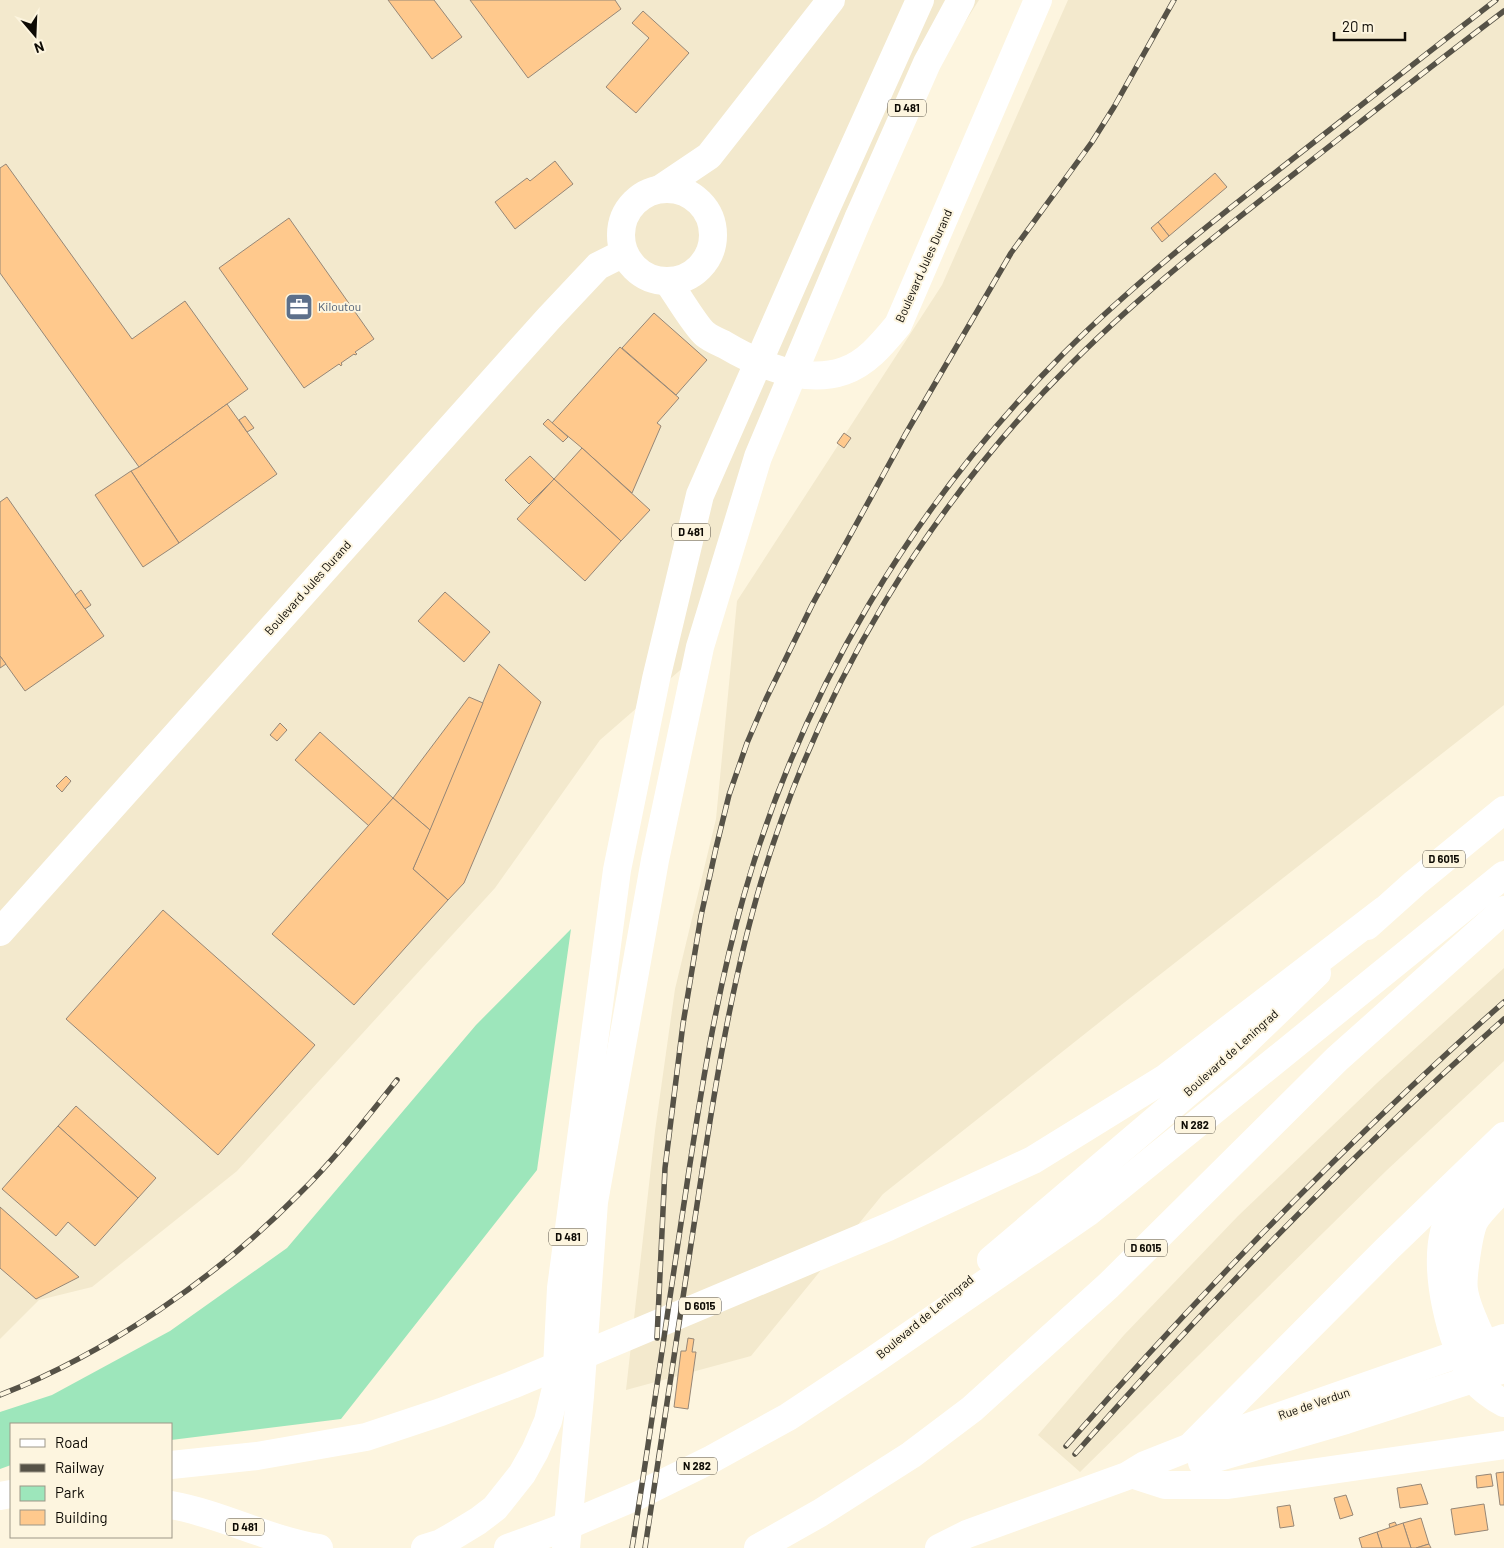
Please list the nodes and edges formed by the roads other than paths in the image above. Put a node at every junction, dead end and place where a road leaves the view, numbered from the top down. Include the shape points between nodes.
1 (831, 0) edge
2 (920, 0) edge
3 (961, 0) edge
4 (1038, 0) edge
5 (660, 189) junction
6 (624, 253) junction
7 (668, 282) junction
8 (1504, 810) edge
9 (1504, 875) edge
10 (1384, 910) junction
11 (1504, 910) edge
12 (0, 932) edge
13 (1504, 1136) edge
14 (1504, 1159) edge
15 (1492, 1184) edge
16 (1504, 1338) edge
17 (874, 1360) junction
18 (1504, 1369) edge
19 (1504, 1403) edge
20 (1504, 1445) edge
21 (1188, 1448) junction
22 (172, 1465) edge
23 (1130, 1476) junction
24 (172, 1505) edge
25 (319, 1548) edge
26 (424, 1548) edge
27 (508, 1548) edge
28 (566, 1548) edge
29 (758, 1548) edge
30 (939, 1548) edge

1 - 5 main road via 710,156
2 - 26 main road, D 481 via 700,495 656,679 617,870 561,1288 556,1388 548,1421 536,1452 495,1508 441,1543
3 - 28 main road, D 481 via 927,63 758,457 700,647 655,860 594,1202
4 - 7 main road, Boulevard Jules Durand via 898,325 864,360 845,371 798,375 748,358 704,333
5 - 6 main road via 638,199 624,218 621,236
5 - 7 main road via 690,195 710,217 713,231 712,246 696,272
6 - 7 main road via 642,274
6 - 12 main road, Boulevard Jules Durand via 598,266 549,318
8 - 10 main road, Boulevard de Leningrad / D 6015
9 - 17 main road, Boulevard de Leningrad / N 282 via 1087,1213
10 - 17 main road, Boulevard de Leningrad / N 282 via 1232,1055
10 - 22 main road, D 6015 via 1164,1079 1033,1160 888,1227 512,1385 366,1437 257,1456
11 - 29 main road, D 6015 via 1337,1059 1108,1286 972,1409 911,1455
13 - 21 main road
14 - 15 main road
15 - 18 main road via 1474,1221 1464,1290 1477,1328 1493,1358
15 - 19 main road via 1451,1216 1444,1231 1441,1272 1457,1346 1472,1378
16 - 21 main road, Rue de Verdun
17 - 27 main road, N 282 via 788,1417 712,1459 638,1495
18 - 23 main road, Rue de Verdun via 1384,1409 1186,1466
20 - 23 main road via 1228,1485 1164,1485
21 - 23 main road, Rue de Verdun
23 - 30 main road, Rue de Verdun via 967,1534
24 - 25 main road, D 481

